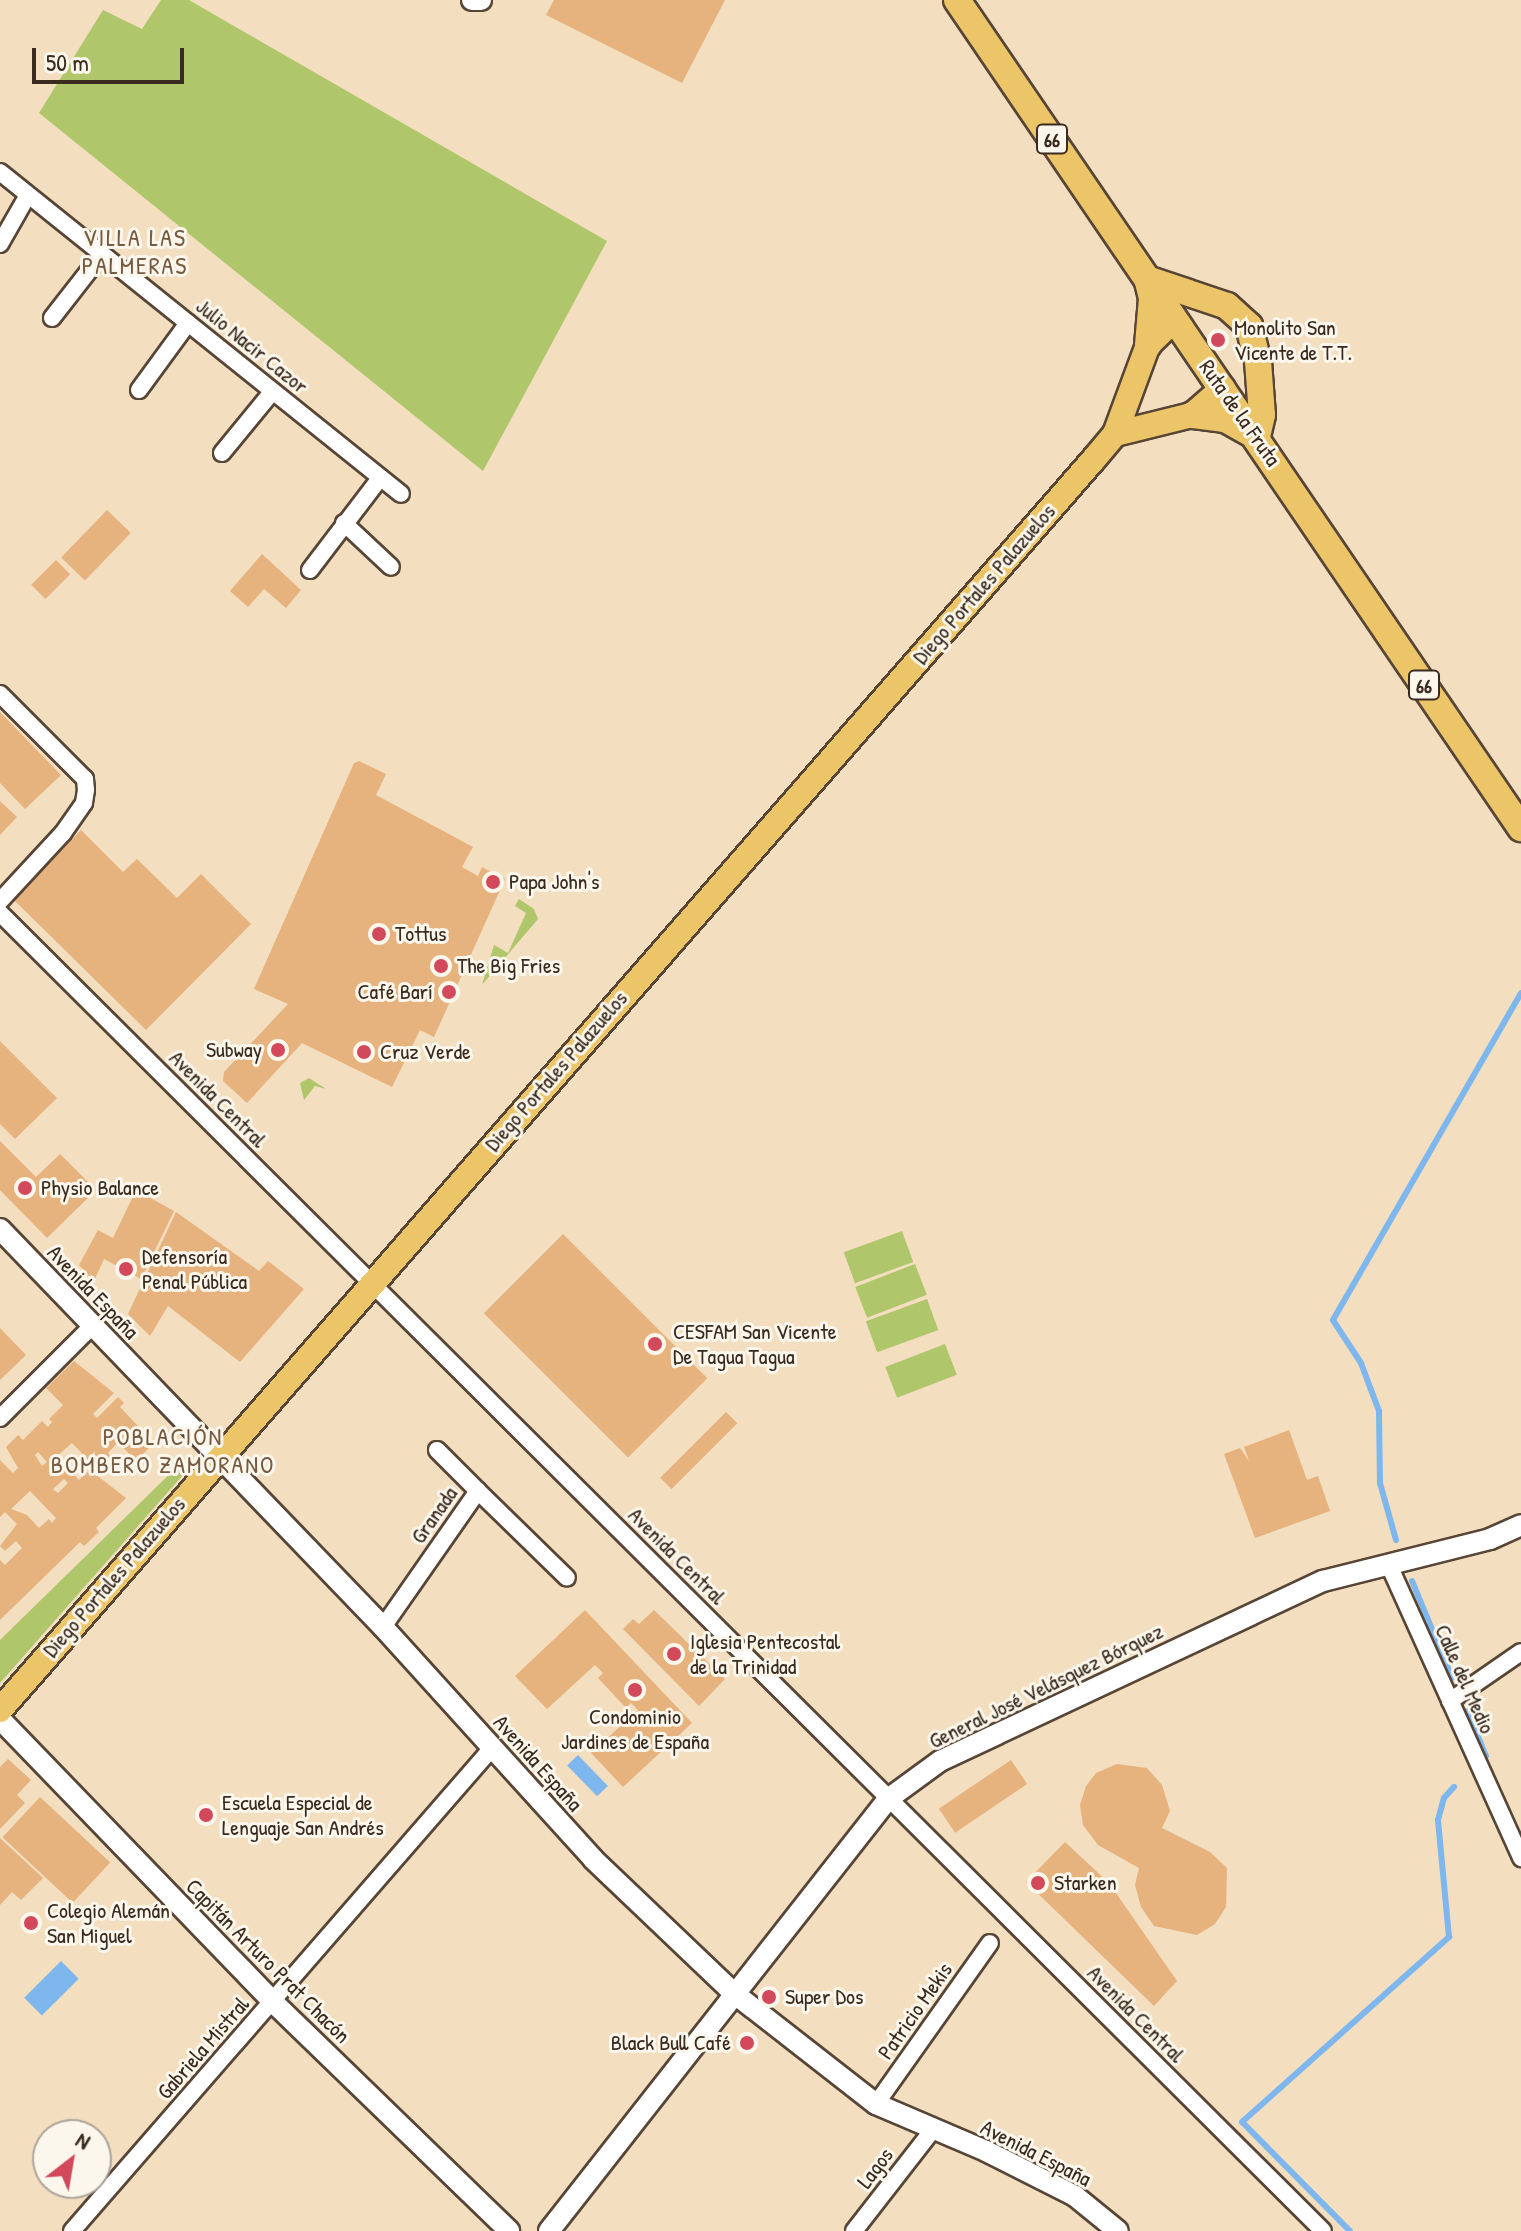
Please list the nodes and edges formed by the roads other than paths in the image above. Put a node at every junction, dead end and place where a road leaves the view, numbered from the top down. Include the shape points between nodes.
1 (472, 0) edge
2 (481, 0) edge
3 (957, 0) edge
4 (0, 172) edge
5 (28, 195) junction
6 (0, 244) edge
7 (102, 254) junction
8 (1147, 279) junction
9 (1216, 302) junction
10 (52, 318) dead end
11 (1175, 319) junction
12 (188, 323) junction
13 (1256, 340) junction
14 (1148, 345) junction
15 (1223, 388) junction
16 (139, 390) dead end
17 (273, 391) junction
18 (1192, 415) junction
19 (1115, 434) junction
20 (1257, 437) junction
21 (222, 453) dead end
22 (380, 478) junction
23 (401, 494) dead end
24 (344, 523) junction
25 (391, 567) dead end
26 (310, 570) dead end
27 (0, 694) edge
28 (1521, 828) edge
29 (0, 901) edge
30 (0, 913) edge
31 (0, 1229) edge
32 (370, 1282) junction
33 (92, 1326) junction
34 (0, 1418) edge
35 (437, 1450) dead end
36 (219, 1455) junction
37 (478, 1491) junction
38 (1521, 1525) edge
39 (1388, 1563) junction
40 (567, 1578) dead end
41 (383, 1627) junction
42 (1521, 1652) edge
43 (1450, 1701) junction
44 (0, 1710) edge
45 (0, 1719) edge
46 (492, 1748) junction
47 (888, 1799) junction
48 (1521, 1858) edge
49 (990, 1943) dead end
50 (735, 1994) junction
51 (273, 2002) junction
52 (876, 2104) junction
53 (931, 2132) junction
54 (72, 2231) edge
55 (509, 2231) edge
56 (549, 2231) edge
57 (854, 2231) edge
58 (1118, 2231) edge
59 (1323, 2231) edge

1 - 2 street
3 - 8 highway, Ruta de la Fruta / 66
4 - 5 street, Julio Nacir Cazor
5 - 6 street
5 - 7 street, Julio Nacir Cazor
7 - 10 street
7 - 12 street, Julio Nacir Cazor
8 - 9 highway
8 - 11 highway, Ruta de la Fruta / 66
8 - 14 highway via 1152,298
9 - 11 highway via 1190,308
9 - 13 highway via 1238,314
11 - 14 main road
11 - 15 highway, Ruta de la Fruta / 66
12 - 16 street
12 - 17 street, Julio Nacir Cazor
13 - 15 highway via 1245,367
13 - 20 highway via 1262,415
14 - 19 main road
15 - 18 main road
15 - 20 highway, Ruta de la Fruta / 66
17 - 21 street
17 - 22 street, Julio Nacir Cazor
18 - 19 main road
18 - 20 highway via 1225,419
19 - 32 main road, Diego Portales Palazuelos
20 - 28 highway, Ruta de la Fruta / 66
22 - 23 street, Julio Nacir Cazor
22 - 24 street
24 - 25 street
24 - 26 street
27 - 29 street via 85,779 84,803
30 - 32 street, Avenida Central
31 - 33 street, Avenida España
32 - 36 main road, Diego Portales Palazuelos
32 - 47 street, Avenida Central
33 - 34 street
33 - 36 street, Avenida España
35 - 37 street
36 - 41 street, Avenida España
36 - 44 main road, Diego Portales Palazuelos
37 - 40 street, Granada
37 - 41 street, Granada
38 - 39 street, General José Velásquez Bórquez via 1490,1539
39 - 43 street, Calle del Medio
39 - 47 street, General José Velásquez Bórquez via 1323,1581 940,1761
41 - 46 street, Avenida España
42 - 43 street
43 - 48 street, Calle del Medio
45 - 51 street, Capitán Arturo Prat Chacón
46 - 50 street, Avenida España via 593,1859
46 - 51 street, Gabriela Mistral
47 - 50 street, General José Velásquez Bórquez
47 - 59 street, Avenida Central
49 - 52 street, Patricio Mekis
50 - 52 street, Avenida España
50 - 56 street, General José Velásquez Bórquez
51 - 54 street, Gabriela Mistral
51 - 55 street, Capitán Arturo Prat Chacón
52 - 53 street, Avenida España
53 - 57 street, Lagos
53 - 58 street, Avenida España via 986,2151 1075,2196

